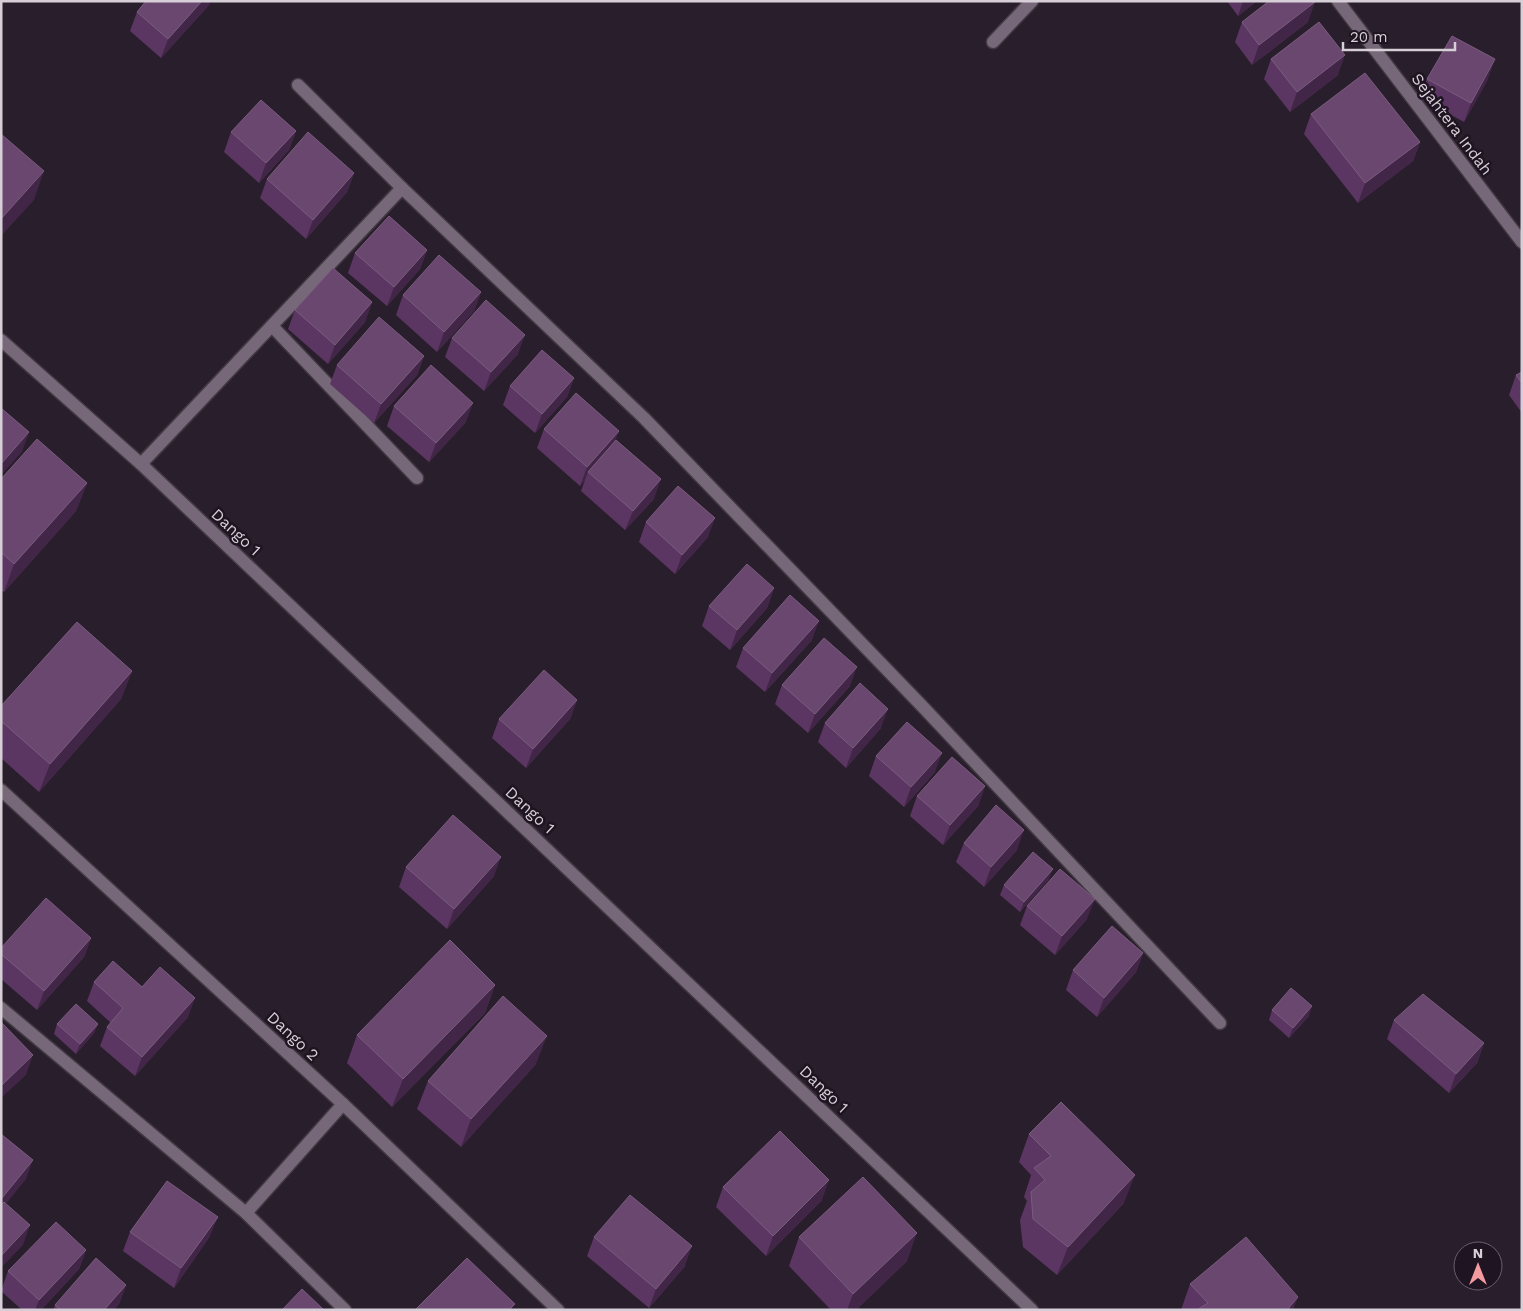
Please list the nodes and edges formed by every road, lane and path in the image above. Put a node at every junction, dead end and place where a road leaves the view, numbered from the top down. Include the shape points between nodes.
1 (1032, 1) edge
2 (1338, 1) edge
3 (993, 42) dead end
4 (298, 85) dead end
5 (402, 188) junction
6 (1522, 242) edge
7 (272, 326) junction
8 (1, 340) edge
9 (142, 464) junction
10 (417, 478) dead end
11 (1, 790) edge
12 (1, 1008) edge
13 (1220, 1023) dead end
14 (343, 1104) junction
15 (246, 1213) junction
16 (345, 1310) edge
17 (558, 1310) edge
18 (1032, 1310) edge

1 - 3 street
2 - 6 street, Sejahtera Indah
4 - 5 street
5 - 7 street
5 - 13 street via 650,425 923,707
7 - 9 street
7 - 10 street
8 - 9 street, Dango 1
9 - 18 street, Dango 1
11 - 14 street, Dango 2
12 - 15 street
14 - 15 street
14 - 17 street, Dango 2
15 - 16 street

